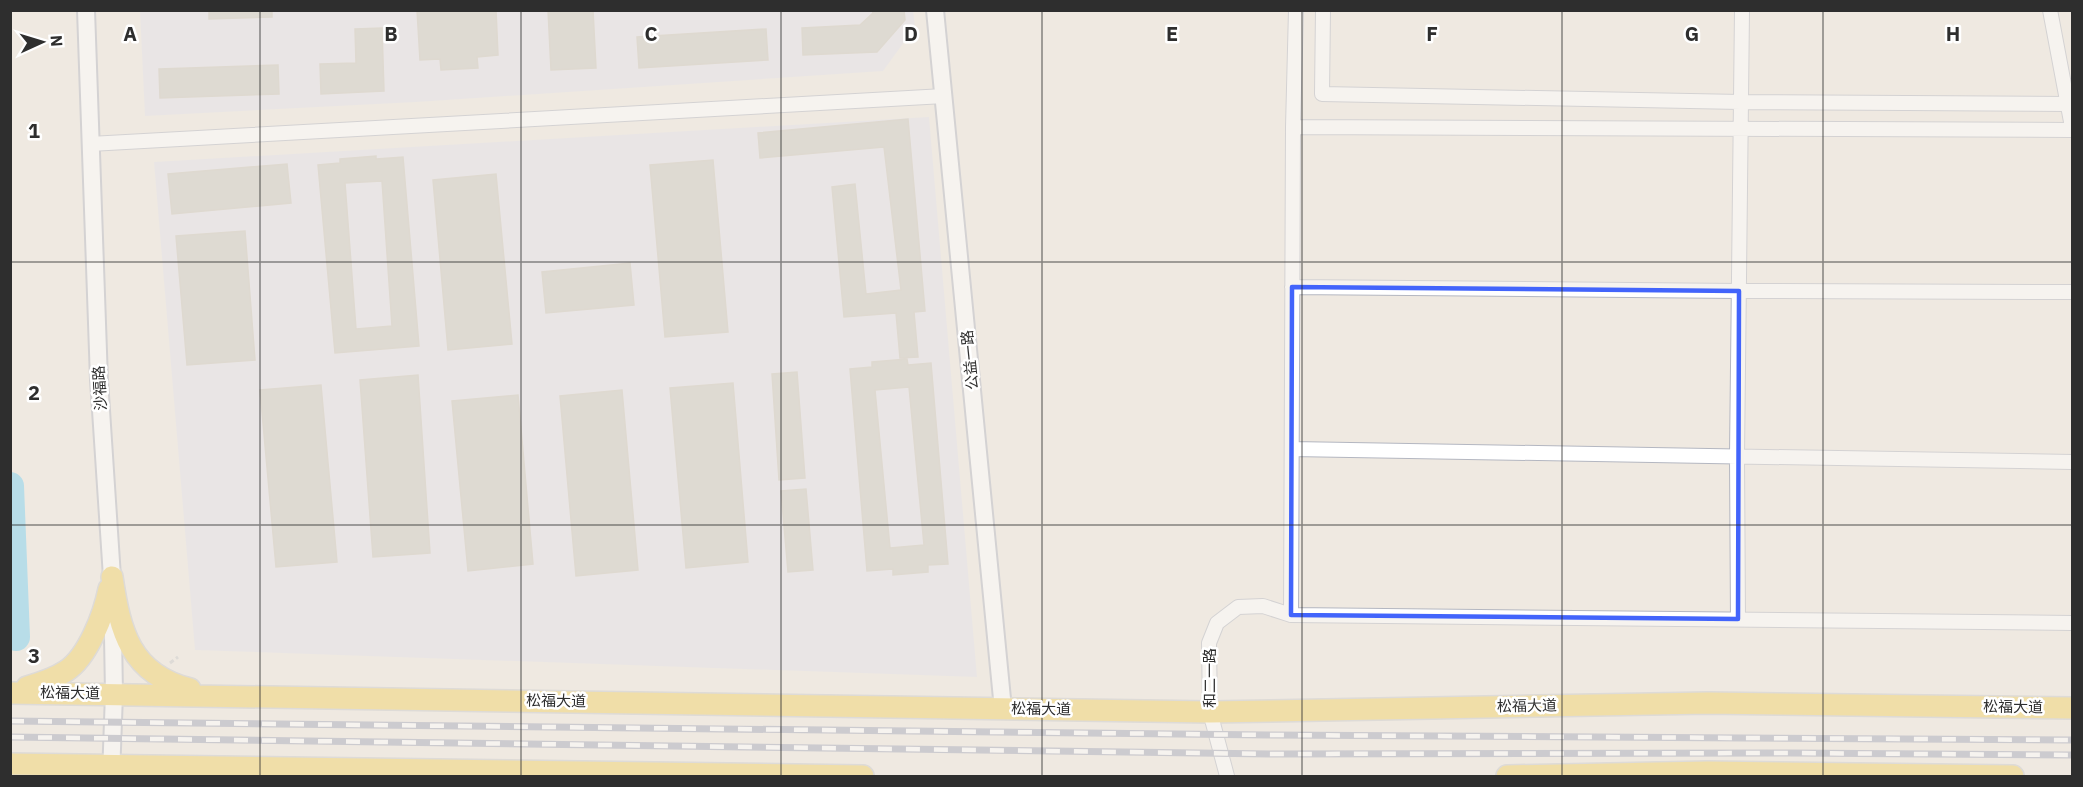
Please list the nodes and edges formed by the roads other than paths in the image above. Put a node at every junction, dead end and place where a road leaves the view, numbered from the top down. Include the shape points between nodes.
1 (86, 10) edge
2 (935, 10) edge
3 (1296, 10) edge
4 (1323, 10) edge
5 (1742, 10) edge
6 (2050, 10) edge
7 (944, 96) junction
8 (1741, 102) junction
9 (2068, 104) junction
10 (1293, 127) junction
11 (1741, 128) junction
12 (2073, 129) edge
13 (90, 144) junction
14 (1292, 286) junction
15 (1739, 291) junction
16 (2073, 292) edge
17 (1292, 449) junction
18 (1737, 456) junction
19 (2073, 462) edge
20 (112, 577) junction
21 (1291, 615) junction
22 (1738, 620) junction
23 (2073, 623) edge
24 (10, 692) edge
25 (114, 694) junction
26 (241, 696) junction
27 (2073, 708) edge
28 (1003, 709) junction
29 (1210, 712) junction
30 (10, 764) edge
31 (256, 767) junction
32 (114, 773) edge
33 (1613, 775) edge
34 (1818, 775) edge
35 (53, 777) edge
36 (197, 777) edge
37 (863, 777) edge
38 (1227, 777) edge
39 (1507, 777) edge
40 (2013, 777) edge

1 - 13 street, 沙福路
2 - 7 street, 公益一路
3 - 10 street
4 - 8 street via 1322,94
5 - 8 street
6 - 9 street
7 - 13 street
7 - 28 street, 公益一路
8 - 9 street
8 - 11 street
9 - 12 street
10 - 11 street
10 - 14 street
11 - 12 street
11 - 15 street
13 - 20 street, 沙福路
14 - 15 street
14 - 17 street
15 - 16 street
15 - 18 street
17 - 18 street
17 - 21 street
18 - 19 street
18 - 22 street
20 - 24 main road via 104,614 68,670
20 - 25 street, 沙福路
20 - 26 main road via 123,634 154,674 197,690
21 - 22 street, 和二一路
21 - 29 street, 和二一路 via 1263,606 1238,607 1217,623 1209,644
22 - 23 street, 和二一路
24 - 25 main road, 松福大道
25 - 26 main road, 松福大道
25 - 32 street, 沙福路
26 - 28 main road, 松福大道
27 - 29 main road, 松福大道 via 1708,704
28 - 29 main road, 松福大道
29 - 38 street, 和二一路
30 - 32 main road
30 - 35 main road
31 - 32 main road
31 - 36 main road
31 - 37 main road
33 - 34 main road
33 - 39 main road
34 - 40 main road

